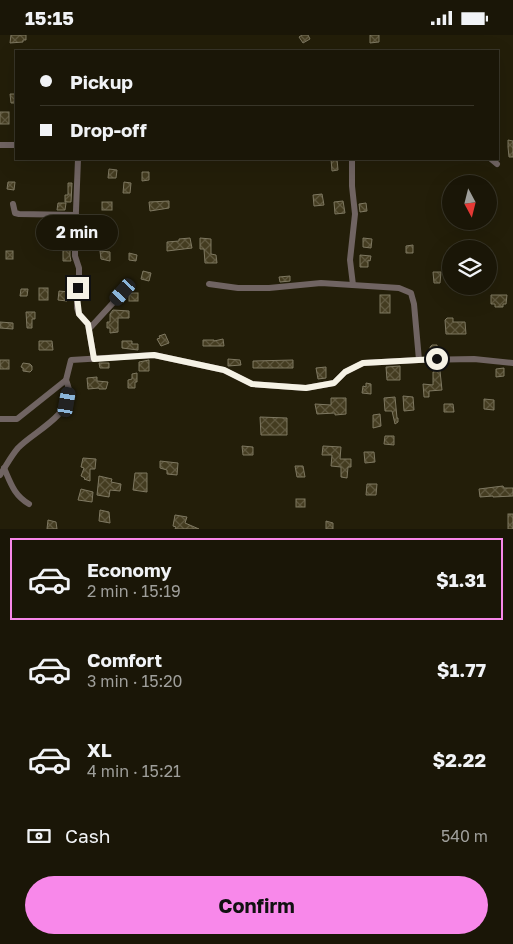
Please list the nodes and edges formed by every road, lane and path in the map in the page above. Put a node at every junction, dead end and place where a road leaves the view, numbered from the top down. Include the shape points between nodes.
1 (0, 145) edge
2 (15, 145) edge
3 (78, 160) edge
4 (352, 160) edge
5 (491, 160) edge
6 (497, 164) dead end
7 (13, 204) dead end
8 (76, 215) junction
9 (210, 284) dead end
10 (354, 285) junction
11 (123, 292) dead end
12 (90, 329) junction
13 (94, 359) junction
14 (419, 360) junction
15 (513, 363) edge
16 (66, 380) junction
17 (0, 419) edge
18 (4, 465) edge
19 (0, 475) edge
20 (29, 504) dead end

1 - 2 street
3 - 8 street
4 - 10 street via 355,214 350,260
5 - 6 street
7 - 8 street via 15,213 19,214
8 - 12 street via 77,308
9 - 10 street via 238,288 321,283
10 - 14 street via 399,288 411,293
11 - 12 street
12 - 13 street
13 - 14 street via 154,355 224,370 252,384 306,388 334,383 345,372 363,363
13 - 16 street via 71,360
14 - 15 street via 474,359
16 - 17 street via 17,419
16 - 18 street via 69,391 63,410 18,448
18 - 19 street
18 - 20 street via 14,490

